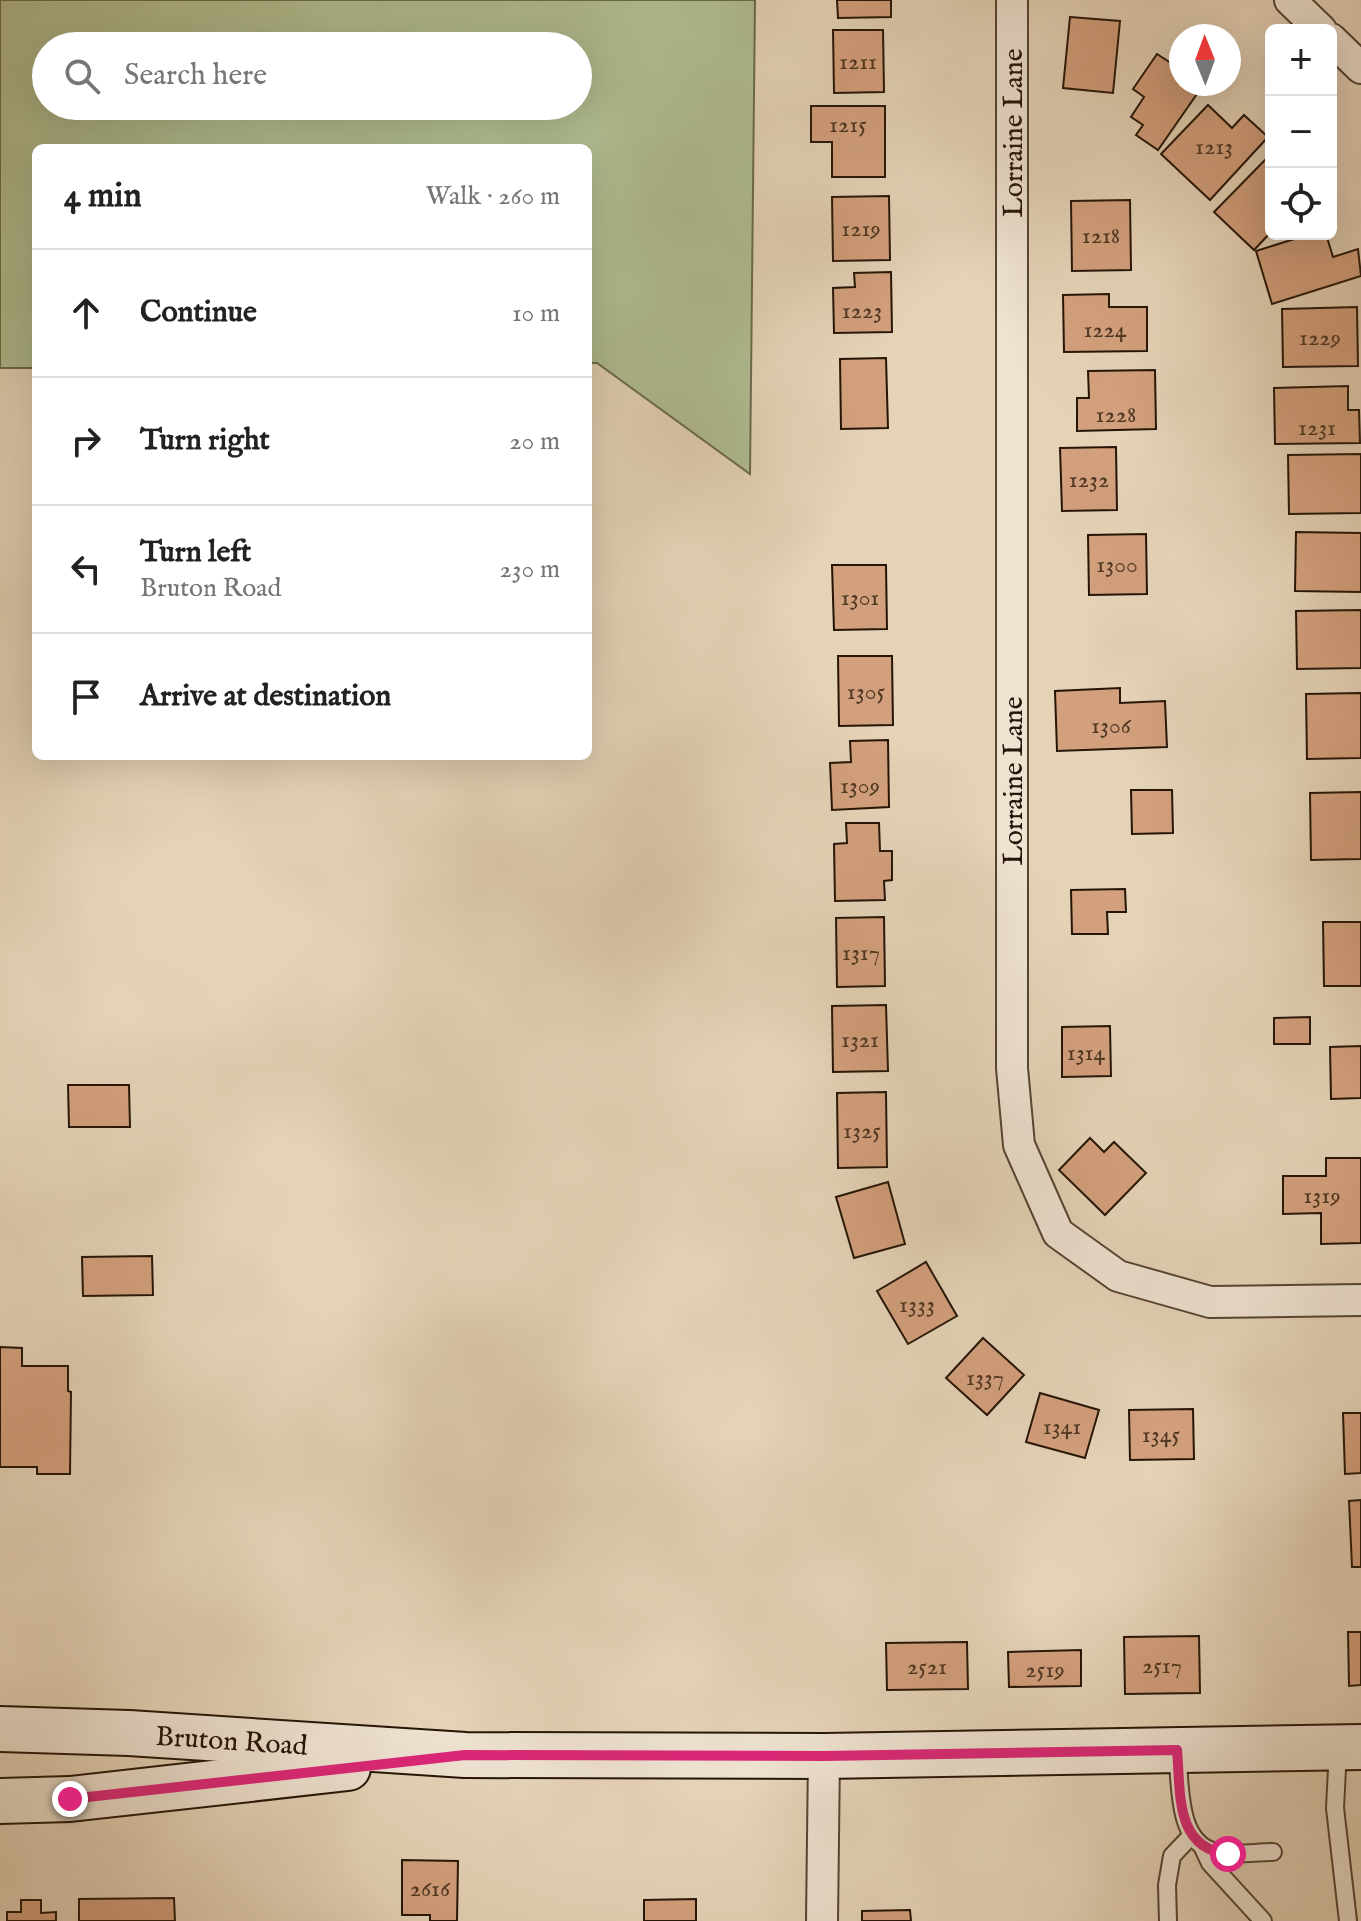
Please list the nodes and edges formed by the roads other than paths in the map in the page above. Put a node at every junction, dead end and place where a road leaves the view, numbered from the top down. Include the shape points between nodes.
1 (1012, 0) edge
2 (1290, 0) edge
3 (1315, 24) edge
4 (1337, 45) edge
5 (1361, 68) edge
6 (1361, 1300) edge
7 (0, 1729) edge
8 (1350, 1747) edge
9 (1177, 1750) junction
10 (465, 1755) junction
11 (824, 1756) junction
12 (0, 1801) edge
13 (1197, 1842) junction
14 (1273, 1852) dead end
15 (1353, 1901) edge
16 (822, 1921) edge
17 (1168, 1921) edge
18 (1263, 1921) edge
19 (1348, 1921) edge

1 - 6 street, Lorraine Lane via 1012,1068 1019,1145 1058,1233 1118,1276 1210,1302
2 - 3 street
4 - 5 street
7 - 10 main road, Bruton Road
8 - 9 main road, Bruton Road
8 - 15 lane via 1335,1808
9 - 11 main road, Bruton Road
9 - 13 lane via 1184,1819
10 - 11 main road, Bruton Road
10 - 12 main road, Bruton Road via 70,1799
11 - 16 street
13 - 14 lane via 1228,1854
13 - 17 lane via 1172,1856
13 - 18 lane
15 - 19 lane

